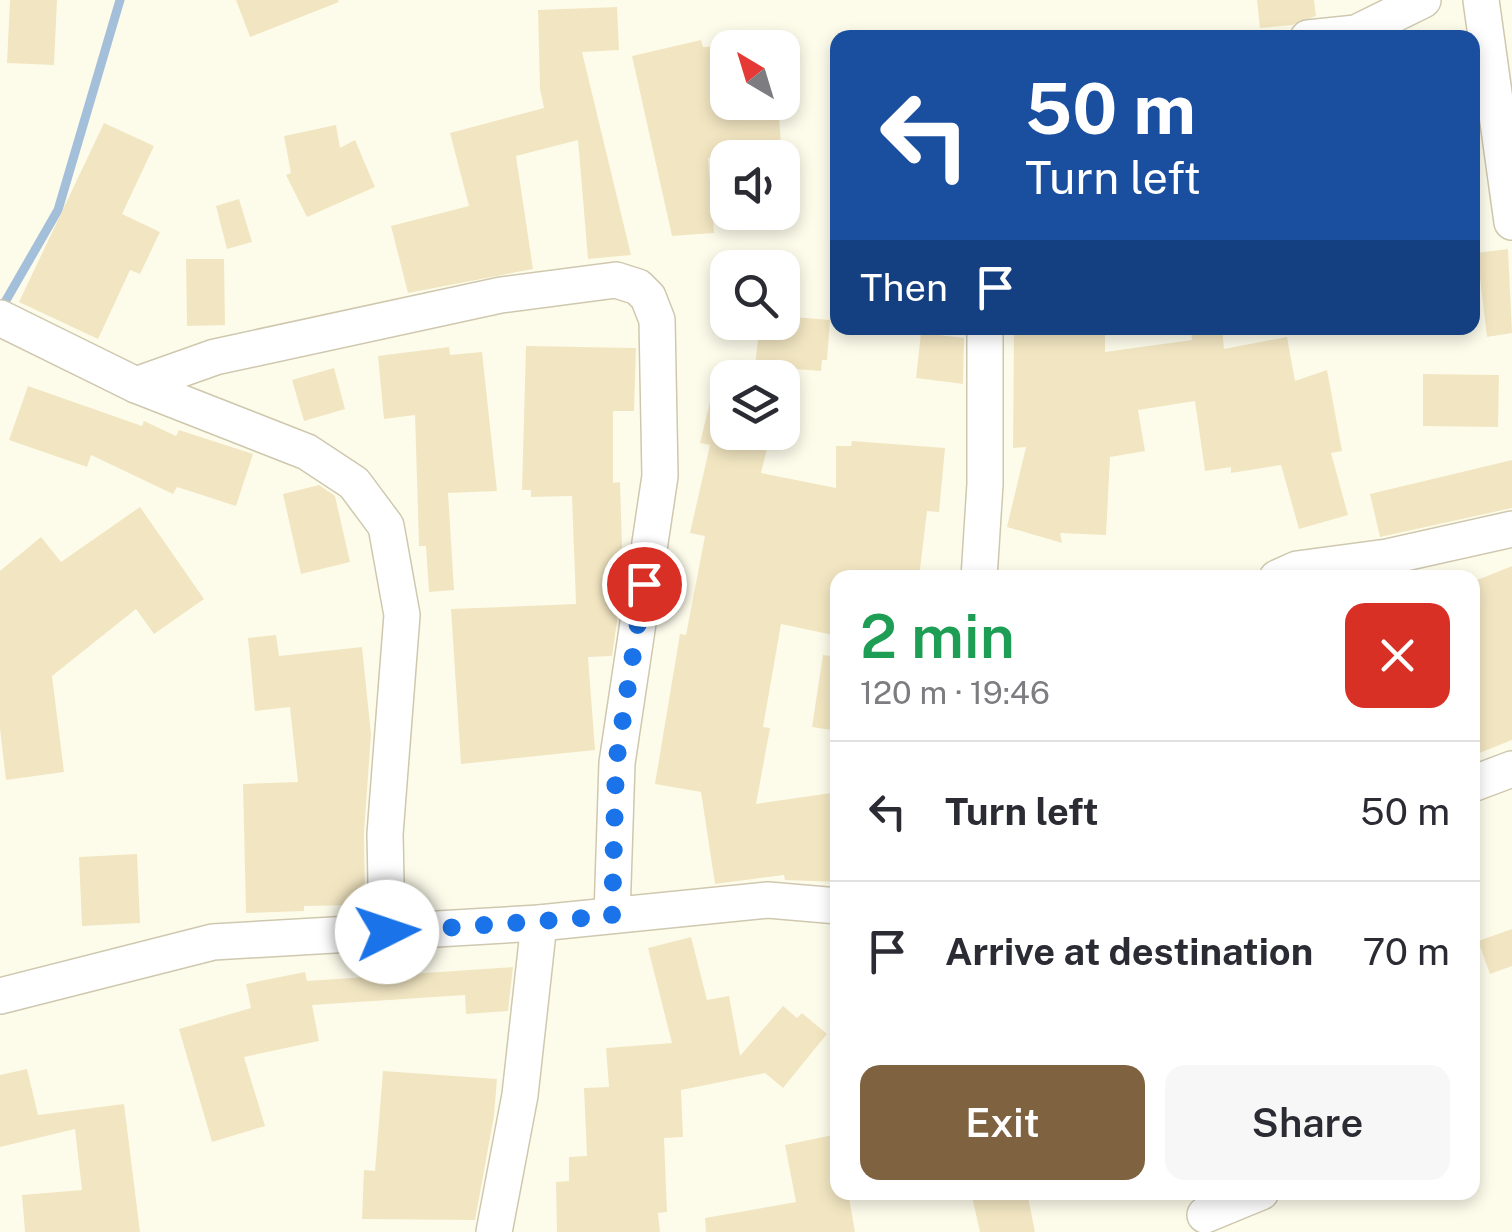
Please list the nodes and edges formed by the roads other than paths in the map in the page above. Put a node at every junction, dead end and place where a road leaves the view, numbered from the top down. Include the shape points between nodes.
1 (1423, 0) edge
2 (1481, 0) edge
3 (1360, 30) edge
4 (1512, 222) edge
5 (0, 318) edge
6 (985, 335) edge
7 (136, 385) junction
8 (1512, 530) edge
9 (979, 570) edge
10 (1295, 570) edge
11 (1512, 769) edge
12 (1480, 781) edge
13 (830, 905) edge
14 (612, 916) junction
15 (540, 922) junction
16 (387, 932) junction
17 (0, 996) edge
18 (1242, 1200) edge
19 (1205, 1216) dead end
20 (494, 1232) edge

1 - 3 street
2 - 4 street
5 - 7 street
6 - 9 street
7 - 14 street via 215,357 501,295 616,280 648,297 657,320 660,476 616,763
7 - 16 street via 307,452 354,483 386,526 402,615 384,834
8 - 10 street
11 - 12 street
13 - 14 street via 768,900
14 - 15 street
15 - 16 street
15 - 20 street via 520,1095
16 - 17 street via 212,942
18 - 19 street

